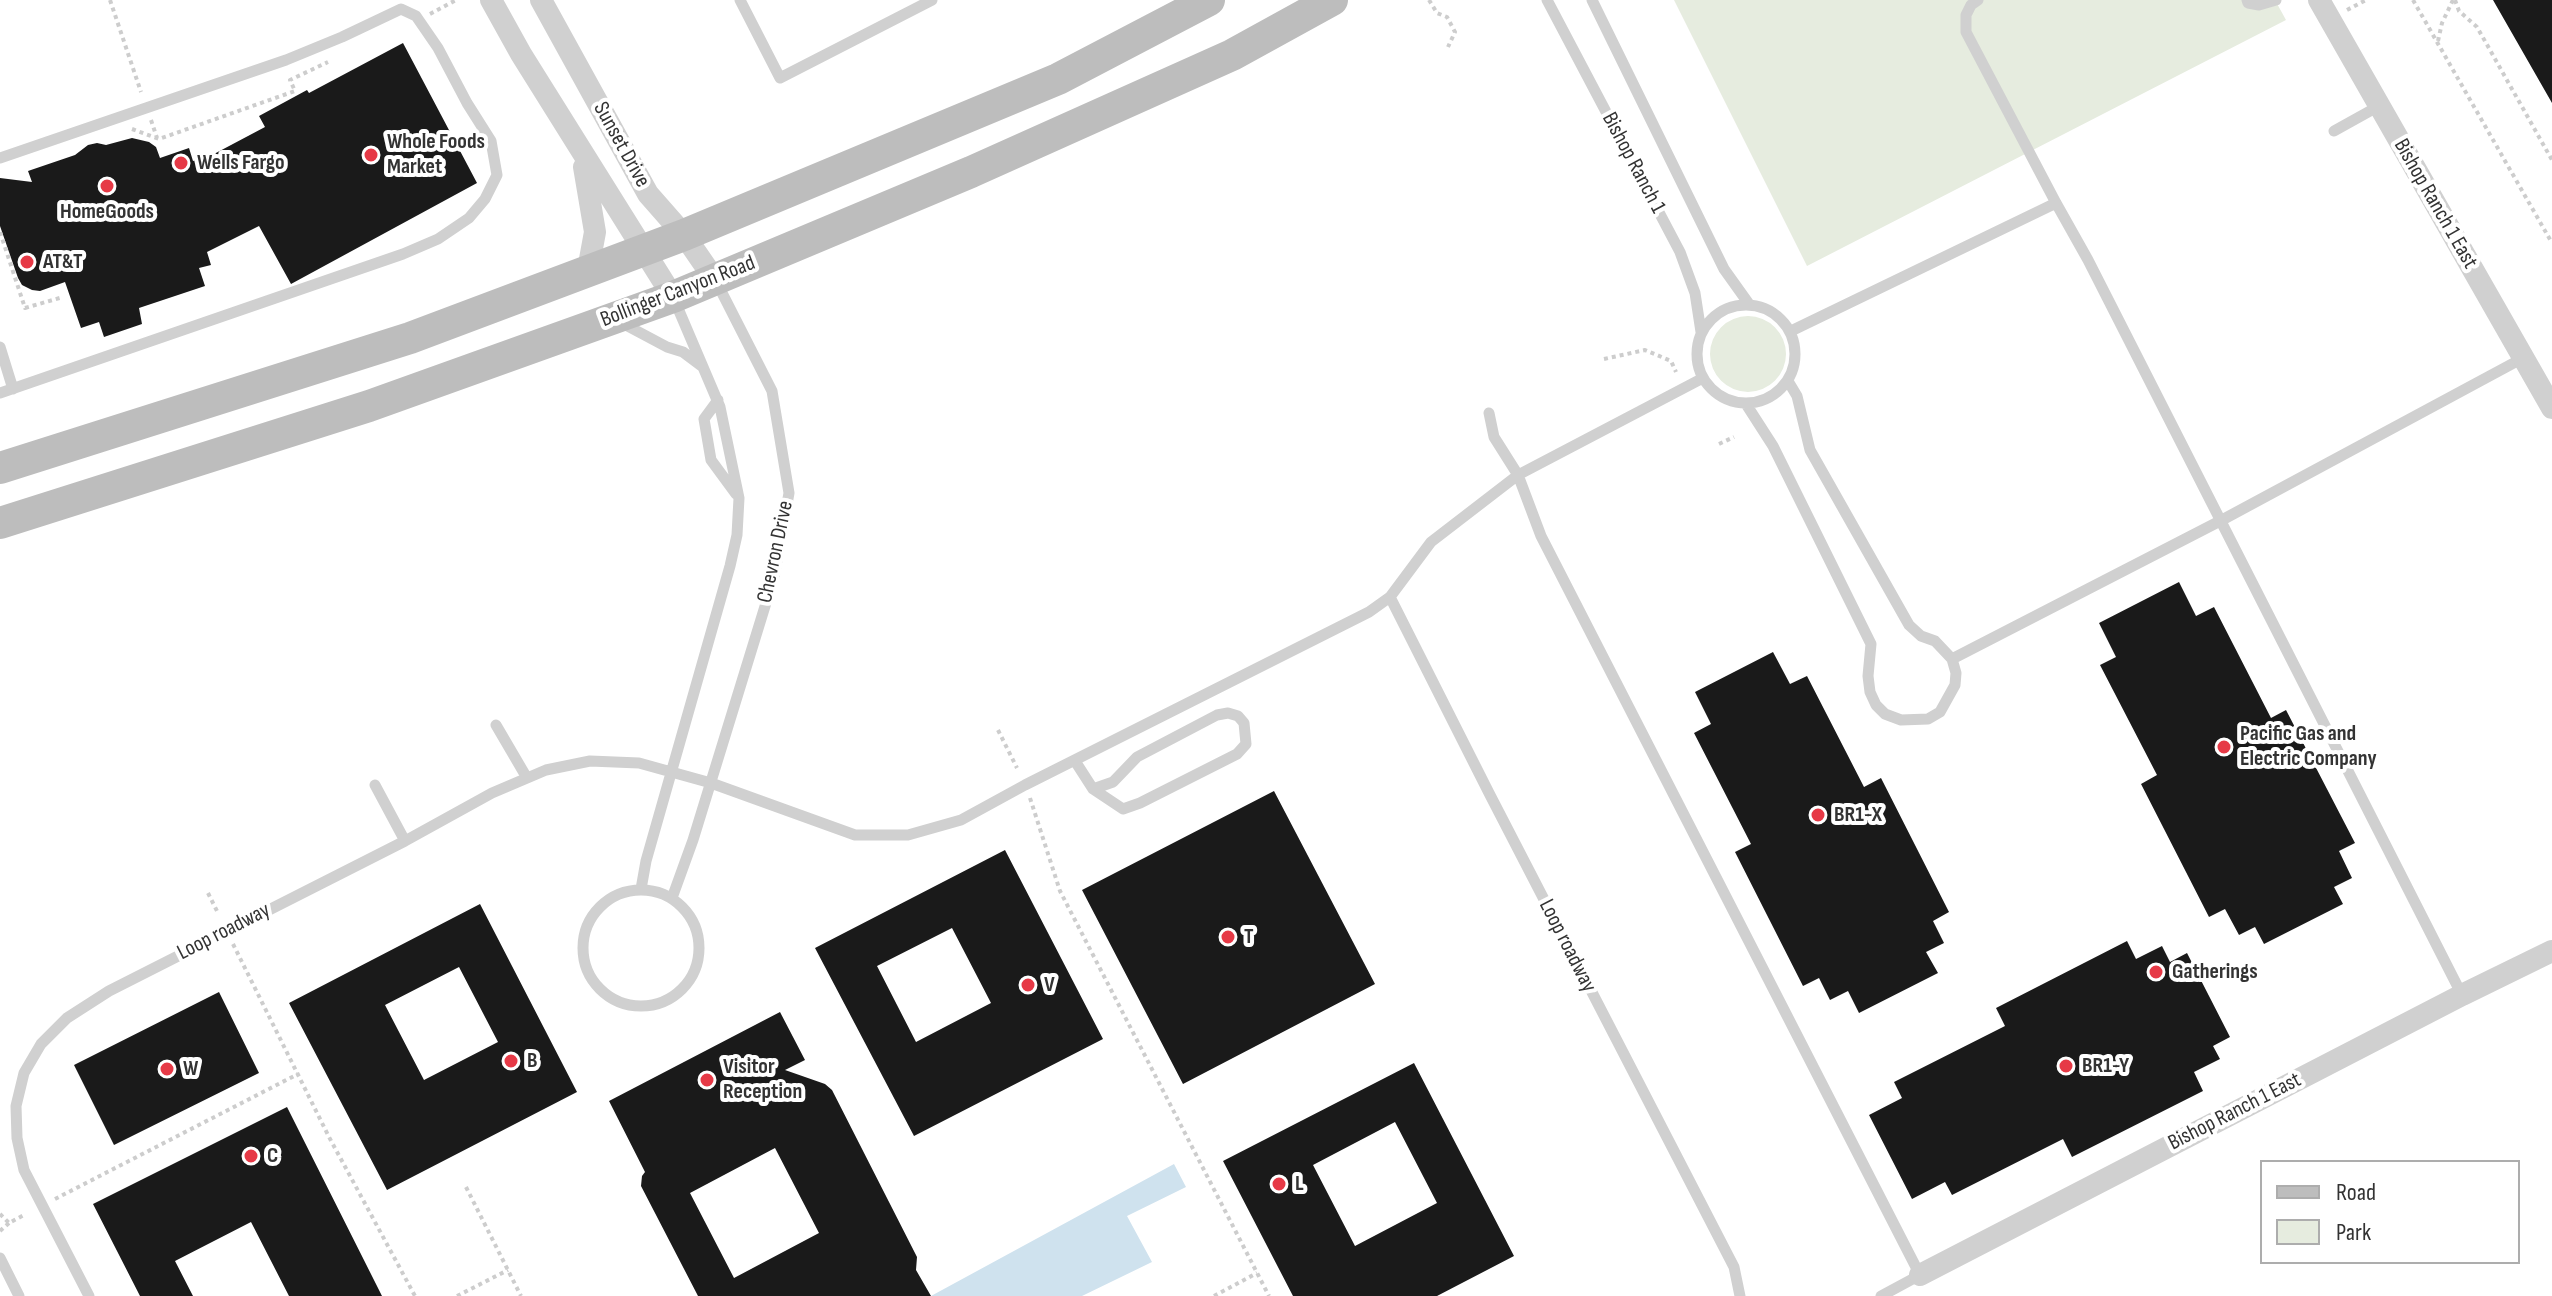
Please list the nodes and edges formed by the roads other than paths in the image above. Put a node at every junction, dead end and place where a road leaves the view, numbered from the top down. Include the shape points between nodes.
1 (491, 0) edge
2 (541, 0) edge
3 (740, 0) edge
4 (932, 0) edge
5 (1209, 0) edge
6 (1332, 0) edge
7 (1547, 0) edge
8 (1592, 0) edge
9 (1978, 0) edge
10 (2247, 0) edge
11 (2276, 0) edge
12 (2319, 0) edge
13 (2379, 106) junction
14 (2334, 131) dead end
15 (579, 146) junction
16 (0, 158) edge
17 (2056, 203) junction
18 (684, 235) junction
19 (645, 250) junction
20 (588, 270) junction
21 (715, 280) junction
22 (673, 297) junction
23 (1749, 304) junction
24 (612, 318) junction
25 (1791, 331) junction
26 (1701, 332) junction
27 (0, 347) edge
28 (2523, 358) junction
29 (705, 369) junction
30 (1703, 378) junction
31 (1788, 381) junction
32 (13, 389) junction
33 (0, 393) edge
34 (718, 400) junction
35 (1746, 404) junction
36 (2552, 408) edge
37 (1489, 413) dead end
38 (0, 468) edge
39 (1518, 475) junction
40 (739, 498) junction
41 (2222, 520) junction
42 (0, 523) edge
43 (1390, 597) junction
44 (1952, 659) junction
45 (496, 725) dead end
46 (1075, 761) junction
47 (673, 772) junction
48 (527, 778) junction
49 (711, 783) junction
50 (375, 785) dead end
51 (1093, 789) junction
52 (405, 841) junction
53 (641, 889) junction
54 (672, 898) junction
55 (2552, 951) edge
56 (2462, 995) junction
57 (0, 1258) edge
58 (1920, 1275) junction
59 (19, 1296) edge
60 (89, 1296) edge
61 (1740, 1296) edge
62 (1881, 1296) edge

1 - 15 street, Sunset Drive
2 - 18 street, Sunset Drive via 648,194
3 - 4 lane via 780,78
5 - 18 main road via 1058,79
6 - 21 main road, Bollinger Canyon Road via 1232,55
7 - 26 lane, Bishop Ranch 1 via 1680,252 1695,293
8 - 23 lane, Bishop Ranch 1 via 1724,269
9 - 17 lane via 1966,15 1966,32
10 - 11 lane via 2259,5
12 - 13 street, Bishop Ranch 1 East
13 - 14 lane
13 - 28 street, Bishop Ranch 1 East
15 - 19 street, Sunset Drive
15 - 20 street, Sunset Drive via 595,232
16 - 32 lane via 286,60 401,9 418,18 438,48 491,141 497,175 469,218 438,239
17 - 25 lane
17 - 41 lane
18 - 19 main road
18 - 21 street, Sunset Drive
19 - 20 main road
19 - 22 street, Sunset Drive
20 - 38 main road via 410,338
21 - 22 main road, Bollinger Canyon Road
21 - 49 lane, Chevron Drive via 772,391 789,493 774,577
22 - 24 main road, Bollinger Canyon Road
22 - 29 lane, Chevron Drive
23 - 25 lane via 1771,311
23 - 26 lane via 1716,314
24 - 29 lane via 683,352
24 - 42 main road, Bollinger Canyon Road via 369,406
25 - 31 lane via 1796,357
26 - 30 lane via 1696,357
27 - 32 lane
28 - 36 street, Bishop Ranch 1 East
28 - 41 lane
29 - 34 lane, Chevron Drive
30 - 35 lane via 1717,394
30 - 39 lane
31 - 35 lane via 1773,396
31 - 44 lane via 1797,396 1810,450 1909,625
32 - 33 lane
34 - 40 lane, Chevron Drive
34 - 40 lane via 704,419 711,460
35 - 44 lane via 1773,446 1871,644 1868,676 1876,705 1901,720 1928,719 1940,712 1955,685
37 - 39 lane via 1494,437
39 - 43 lane via 1431,542
39 - 58 lane via 1541,536
40 - 47 lane, Chevron Drive via 730,566
41 - 44 lane
41 - 56 lane
43 - 46 lane, Loop roadway
43 - 61 lane, Loop roadway via 1734,1267
45 - 48 lane
46 - 49 lane, Loop roadway via 961,820 908,835 855,835
46 - 51 lane
47 - 48 lane, Loop roadway via 639,763 590,761
47 - 49 lane, Loop roadway
47 - 53 lane, Chevron Drive
48 - 52 lane, Loop roadway
49 - 54 lane, Chevron Drive
50 - 52 lane
51 - 51 lane via 1123,809 1140,803 1237,754 1246,744 1244,723 1228,713 1217,715 1137,757 1113,782
52 - 60 lane, Loop roadway via 109,991 67,1018 41,1044 24,1073 16,1106 17,1138 24,1170
53 - 54 lane
53 - 54 lane via 604,902 583,935 582,955 599,990 634,1007 672,998 697,967 696,928
55 - 56 street, Bishop Ranch 1 East
56 - 58 street, Bishop Ranch 1 East
57 - 59 lane
58 - 62 lane

